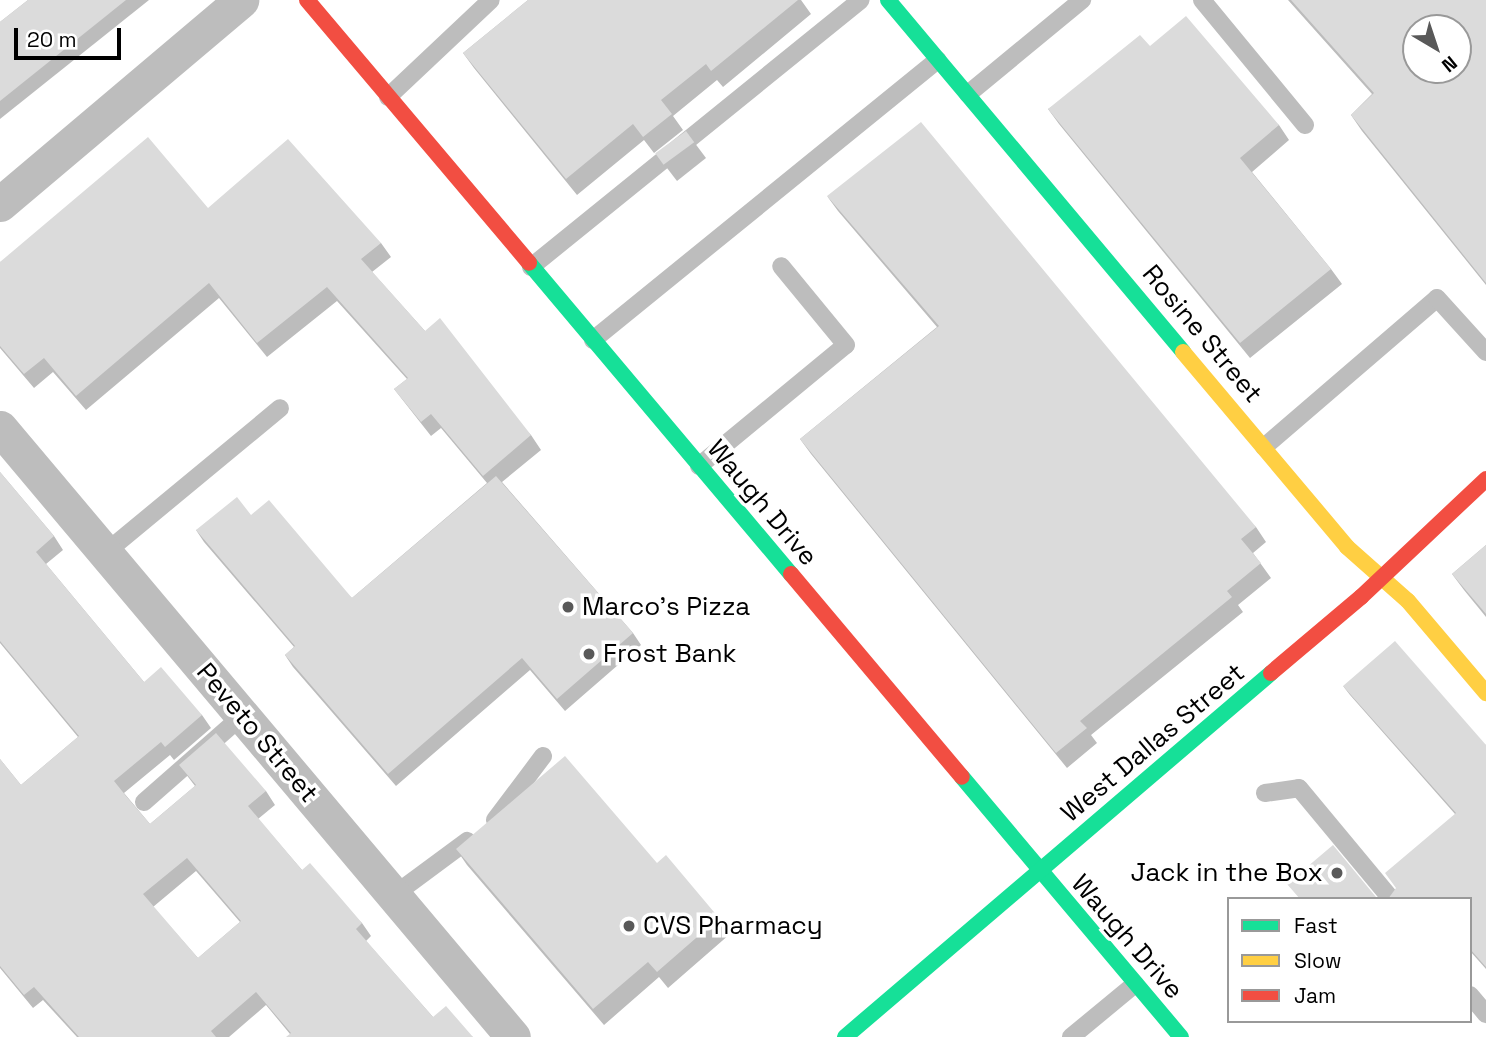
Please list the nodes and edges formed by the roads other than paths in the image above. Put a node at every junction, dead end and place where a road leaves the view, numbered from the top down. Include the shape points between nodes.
1 (241, 0) edge
2 (307, 0) edge
3 (491, 0) edge
4 (861, 0) edge
5 (888, 0) edge
6 (1082, 0) edge
7 (1202, 0) edge
8 (938, 60) junction
9 (968, 94) junction
10 (388, 97) junction
11 (1305, 125) dead end
12 (0, 204) edge
13 (781, 266) dead end
14 (531, 267) junction
15 (593, 340) junction
16 (1486, 352) edge
17 (281, 408) dead end
18 (0, 428) edge
19 (1264, 447) junction
20 (698, 466) junction
21 (1486, 480) edge
22 (106, 553) junction
23 (1383, 578) junction
24 (1486, 693) edge
25 (242, 716) junction
26 (543, 755) dead end
27 (1265, 793) dead end
28 (144, 802) dead end
29 (1039, 872) junction
30 (394, 895) junction
31 (1389, 897) edge
32 (1135, 984) junction
33 (1472, 997) edge
34 (1486, 1014) edge
35 (513, 1037) edge
36 (845, 1037) edge
37 (1070, 1037) edge
38 (1181, 1037) edge

1 - 12 street
2 - 10 main road, Waugh Drive
3 - 10 lane
4 - 14 lane
5 - 8 main road, Rosine Street
6 - 9 lane
7 - 11 lane
8 - 9 main road, Rosine Street
8 - 15 lane
9 - 19 main road, Rosine Street
10 - 14 main road, Waugh Drive
13 - 20 lane via 846,345
14 - 15 main road, Waugh Drive
15 - 20 main road, Waugh Drive
16 - 19 lane via 1437,298
17 - 22 lane
18 - 22 street, Peveto Street
19 - 23 main road, Rosine Street via 1348,547
20 - 29 main road, Waugh Drive
21 - 23 main road, West Dallas Street
22 - 25 street, Peveto Street
23 - 24 main road, Rosine Street
23 - 29 main road, West Dallas Street
25 - 28 lane
25 - 30 street, Peveto Street
26 - 30 lane via 502,816
27 - 31 lane via 1299,788
29 - 32 main road, Waugh Drive
29 - 36 main road, West Dallas Street
30 - 35 street, Peveto Street
32 - 37 lane
32 - 38 main road, Waugh Drive
33 - 34 lane

